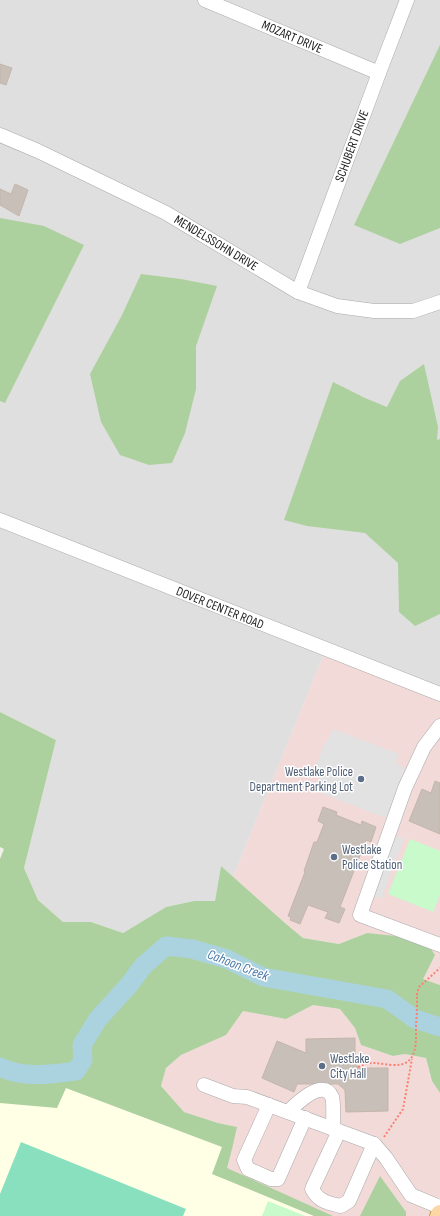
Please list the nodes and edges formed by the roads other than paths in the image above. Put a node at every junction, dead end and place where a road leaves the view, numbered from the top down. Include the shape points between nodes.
1 (205, 0) edge
2 (407, 0) edge
3 (379, 73) junction
4 (0, 135) edge
5 (298, 292) junction
6 (440, 302) edge
7 (0, 520) edge
8 (440, 694) edge
9 (440, 726) edge
10 (440, 943) edge
11 (204, 1085) dead end
12 (268, 1105) junction
13 (288, 1112) junction
14 (305, 1118) junction
15 (336, 1130) junction
16 (379, 1140) junction
17 (440, 1207) edge

1 - 3 street, MOZART DRIVE
2 - 3 street, SCHUBERT DRIVE
3 - 5 street, SCHUBERT DRIVE
4 - 5 street, MENDELSSOHN DRIVE via 166,213
5 - 6 street, MENDELSSOHN DRIVE via 337,306 374,311 413,311
7 - 8 street, DOVER CENTER ROAD
9 - 10 street via 424,747 405,788 360,915
11 - 12 street
12 - 13 street
12 - 14 street via 244,1160 248,1169 271,1178 278,1179
13 - 14 street
13 - 15 street via 314,1092 328,1092 333,1098
14 - 15 street
15 - 16 street
15 - 16 street via 312,1189 316,1196 326,1202 341,1206 349,1201
16 - 17 street via 386,1158 411,1195

